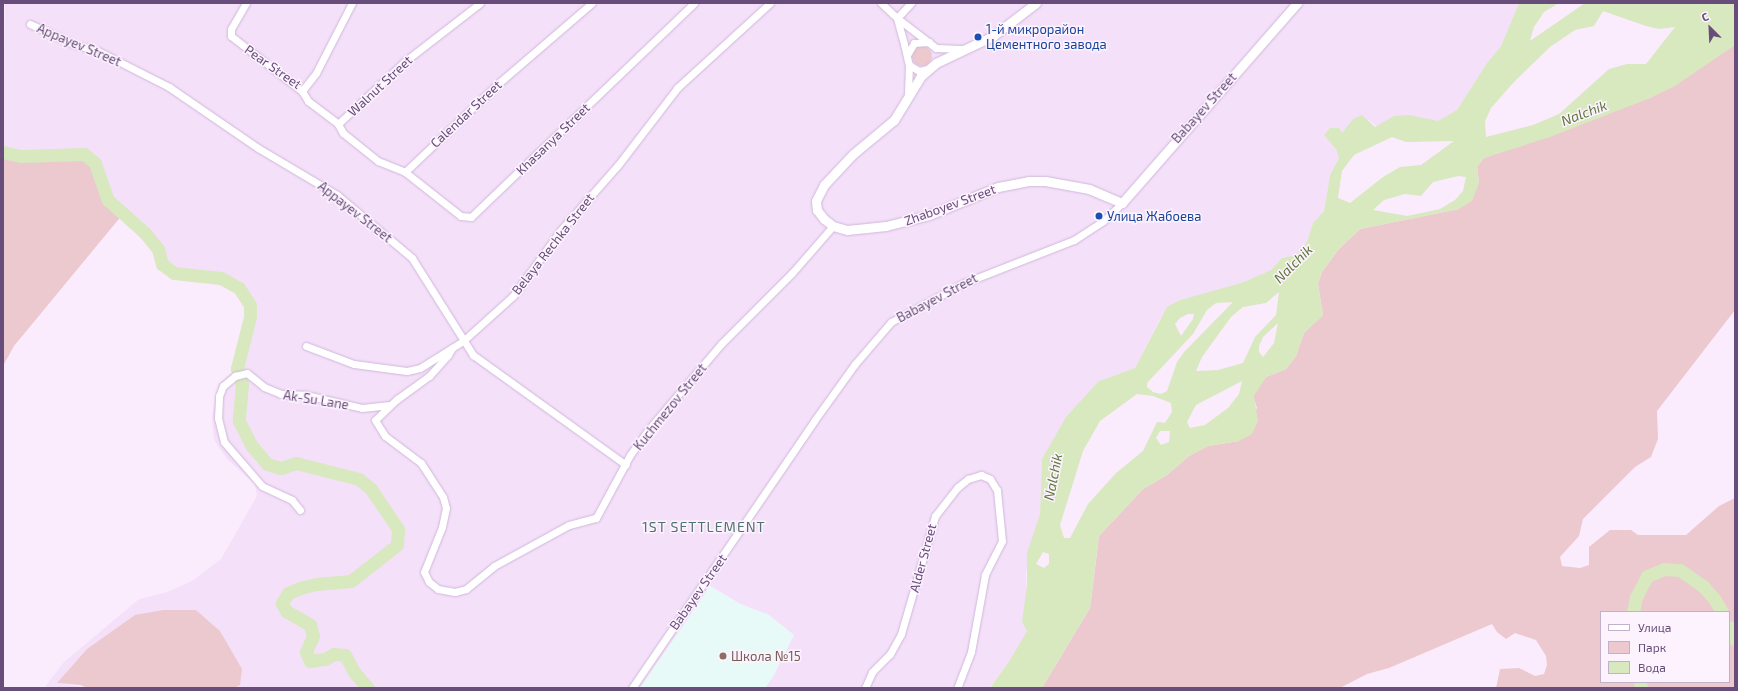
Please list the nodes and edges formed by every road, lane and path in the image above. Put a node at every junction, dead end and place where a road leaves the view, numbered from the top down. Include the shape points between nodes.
1 (246, 3) edge
2 (352, 3) edge
3 (480, 3) edge
4 (592, 3) edge
5 (694, 3) edge
6 (770, 3) edge
7 (881, 3) edge
8 (911, 3) edge
9 (1036, 3) edge
10 (1297, 3) edge
11 (897, 18) junction
12 (30, 24) dead end
13 (929, 42) junction
14 (936, 48) junction
15 (966, 49) junction
16 (908, 61) junction
17 (933, 65) junction
18 (302, 91) junction
19 (908, 97) junction
20 (338, 124) junction
21 (405, 172) junction
22 (1122, 203) junction
23 (833, 226) junction
24 (463, 341) junction
25 (306, 346) dead end
26 (452, 348) junction
27 (390, 405) junction
28 (626, 465) junction
29 (300, 510) dead end
30 (632, 688) edge
31 (866, 688) edge
32 (957, 688) edge

1 - 18 street, Pear Street via 234,24 231,36
2 - 18 street, Pear Street via 316,73
3 - 20 street, Walnut Street via 404,62
4 - 21 street, Calendar Street via 500,82
5 - 21 street, Khasanya Street via 471,217 461,216
6 - 24 street, Belaya Rechka Street via 677,88 618,165 560,231 513,296
7 - 11 street
8 - 11 street
9 - 15 street via 993,36
10 - 22 street, Babayev Street
11 - 13 street
11 - 16 street
12 - 24 street, Appayev Street via 73,44 98,51 169,87 258,148 337,195 412,258
13 - 14 street
13 - 16 street via 914,43 909,49
14 - 15 street
14 - 17 street
15 - 17 street
16 - 17 street via 919,71
16 - 19 street
17 - 19 street via 921,76
18 - 20 street, Walnut Street via 308,101
19 - 23 street via 894,120 841,165 818,194 817,210
20 - 21 street via 343,133 378,161
22 - 23 street, Zhaboyev Street via 1089,189 1045,181 1028,181 998,187 902,222 846,230
22 - 30 street, Babayev Street via 1103,221 1074,240 964,283 891,322 855,364 810,426
23 - 28 street, Kuchmezov Street via 792,273 721,344 649,429
24 - 26 street, Belaya Rechka Street
24 - 28 street, Appayev Street via 473,355
25 - 26 street, Belaya Rechka Street via 354,364 407,371 420,368
26 - 27 street, Kuchmezov Street via 428,376
27 - 28 street, Kuchmezov Street via 376,418 377,426 385,436 421,463 445,503 440,536 424,572 429,582 438,589 455,592 466,589 494,566 569,525 596,518
27 - 29 street, Ak-Su Lane via 362,408 306,395 281,394 264,387 247,373 235,376 223,386 218,401 218,418 224,442 262,486 292,500
31 - 32 street, Alder Street via 872,672 890,654 901,634 935,516 958,487 968,479 981,475 990,479 997,490 1002,541 985,575 971,652

